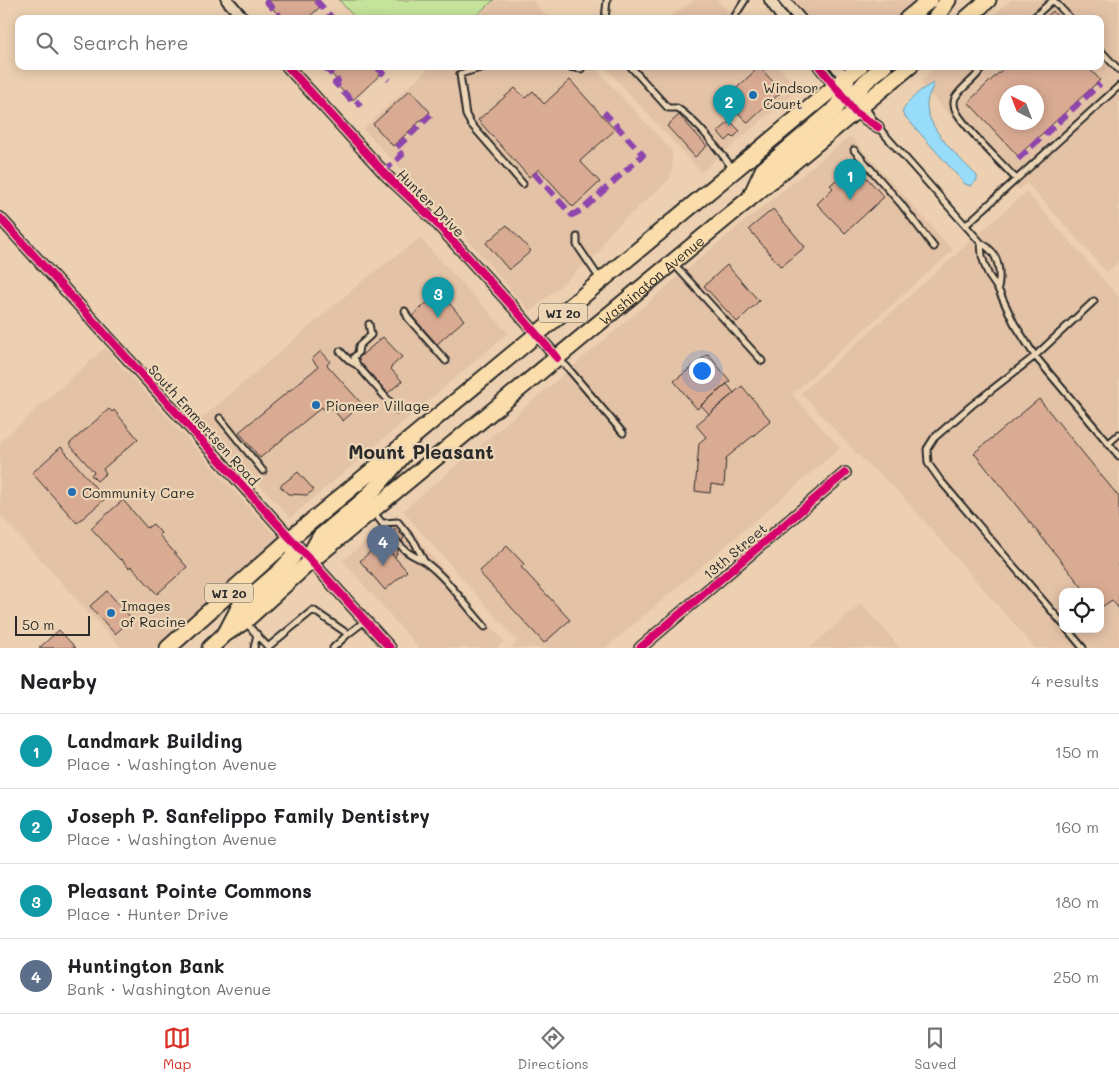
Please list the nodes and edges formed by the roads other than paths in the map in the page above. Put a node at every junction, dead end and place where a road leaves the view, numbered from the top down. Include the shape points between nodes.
1 (227, 0) edge
2 (607, 0) edge
3 (744, 0) edge
4 (770, 0) edge
5 (784, 0) edge
6 (930, 0) edge
7 (940, 0) edge
8 (948, 0) edge
9 (988, 0) edge
10 (1053, 0) edge
11 (240, 15) edge
12 (605, 15) edge
13 (735, 15) edge
14 (780, 15) edge
15 (797, 15) edge
16 (912, 15) edge
17 (923, 15) edge
18 (938, 15) edge
19 (971, 15) edge
20 (1036, 15) edge
21 (1067, 15) edge
22 (1104, 54) edge
23 (291, 70) edge
24 (474, 70) edge
25 (634, 70) edge
26 (824, 70) edge
27 (858, 70) edge
28 (879, 70) edge
29 (900, 70) edge
30 (981, 70) edge
31 (1119, 70) edge
32 (1119, 86) edge
33 (848, 91) edge
34 (878, 127) joint
35 (854, 150) dead end
36 (734, 171) junction
37 (1016, 179) junction
38 (523, 184) dead end
39 (0, 218) edge
40 (966, 225) junction
41 (577, 237) dead end
42 (982, 243) junction
43 (934, 247) dead end
44 (673, 262) junction
45 (602, 281) junction
46 (998, 289) junction
47 (1094, 301) dead end
48 (404, 311) dead end
49 (369, 324) dead end
50 (537, 335) junction
51 (340, 351) dead end
52 (1035, 356) junction
53 (556, 358) junction
54 (446, 361) dead end
55 (762, 361) dead end
56 (357, 365) junction
57 (397, 410) dead end
58 (220, 418) dead end
59 (423, 429) junction
60 (623, 433) dead end
61 (1119, 434) edge
62 (1109, 443) junction
63 (1119, 456) edge
64 (263, 471) dead end
65 (846, 473) dead end
66 (372, 511) junction
67 (383, 523) junction
68 (290, 538) junction
69 (424, 561) junction
70 (312, 562) junction
71 (1059, 619) edge
72 (245, 621) junction
73 (366, 621) junction
74 (485, 627) dead end
75 (1070, 633) edge
76 (225, 634) junction
77 (257, 634) junction
78 (348, 634) junction
79 (168, 648) edge
80 (210, 648) edge
81 (254, 648) edge
82 (269, 648) edge
83 (333, 648) edge
84 (390, 648) edge
85 (640, 648) edge
86 (1083, 648) edge

1 - 11 street
2 - 12 lane
3 - 13 lane
4 - 14 street
5 - 15 street
6 - 16 main road
7 - 17 main road
8 - 18 main road
9 - 19 main road
10 - 20 lane
10 - 21 lane
22 - 31 lane
23 - 50 street, Hunter Drive via 387,176 432,218
24 - 38 lane via 460,74 466,115
25 - 36 lane via 668,108 677,108 688,116
26 - 33 street
27 - 33 main road, Washington Avenue / WI 20
28 - 33 main road
29 - 33 main road, Washington Avenue / WI 20
30 - 37 lane via 953,104 972,132
32 - 37 lane
33 - 34 street
33 - 36 main road, Washington Avenue / WI 20
33 - 44 main road, Washington Avenue / WI 20 via 751,197
34 - 40 lane
35 - 43 lane
36 - 45 main road, Washington Avenue / WI 20
37 - 40 lane
39 - 68 street, South Emmertsen Road
40 - 42 lane
41 - 45 lane via 577,245
42 - 46 lane via 984,266
42 - 46 lane via 996,255
44 - 53 main road, Washington Avenue / WI 20
44 - 55 lane
45 - 50 main road, Washington Avenue / WI 20
46 - 52 lane
47 - 52 lane
48 - 54 lane
49 - 56 lane via 371,335 359,346 354,357
50 - 53 street, Hunter Drive
50 - 59 main road, Washington Avenue / WI 20
51 - 56 lane
52 - 62 lane
52 - 71 lane via 934,438 927,449 928,462
53 - 60 lane
53 - 66 main road, Washington Avenue / WI 20
56 - 57 lane
58 - 64 lane
59 - 68 main road, Washington Avenue / WI 20
59 - 70 main road via 364,500 320,536 311,553
61 - 62 lane
62 - 63 lane
65 - 85 street, 13th Street
66 - 67 lane
66 - 70 main road, Washington Avenue / WI 20
67 - 69 lane via 405,551
67 - 69 lane via 398,522
68 - 70 street, South Emmertsen Road
68 - 76 main road via 294,552 292,558 240,606
68 - 79 main road, Washington Avenue / WI 20
69 - 74 lane
70 - 72 main road, Washington Avenue / WI 20
70 - 73 street, South Emmertsen Road
72 - 76 main road, Washington Avenue / WI 20
72 - 77 lane
73 - 78 lane
73 - 84 street, South Emmertsen Road
75 - 86 lane
76 - 80 main road, Washington Avenue / WI 20
77 - 81 lane
77 - 82 lane
78 - 82 lane via 313,610
78 - 83 lane

